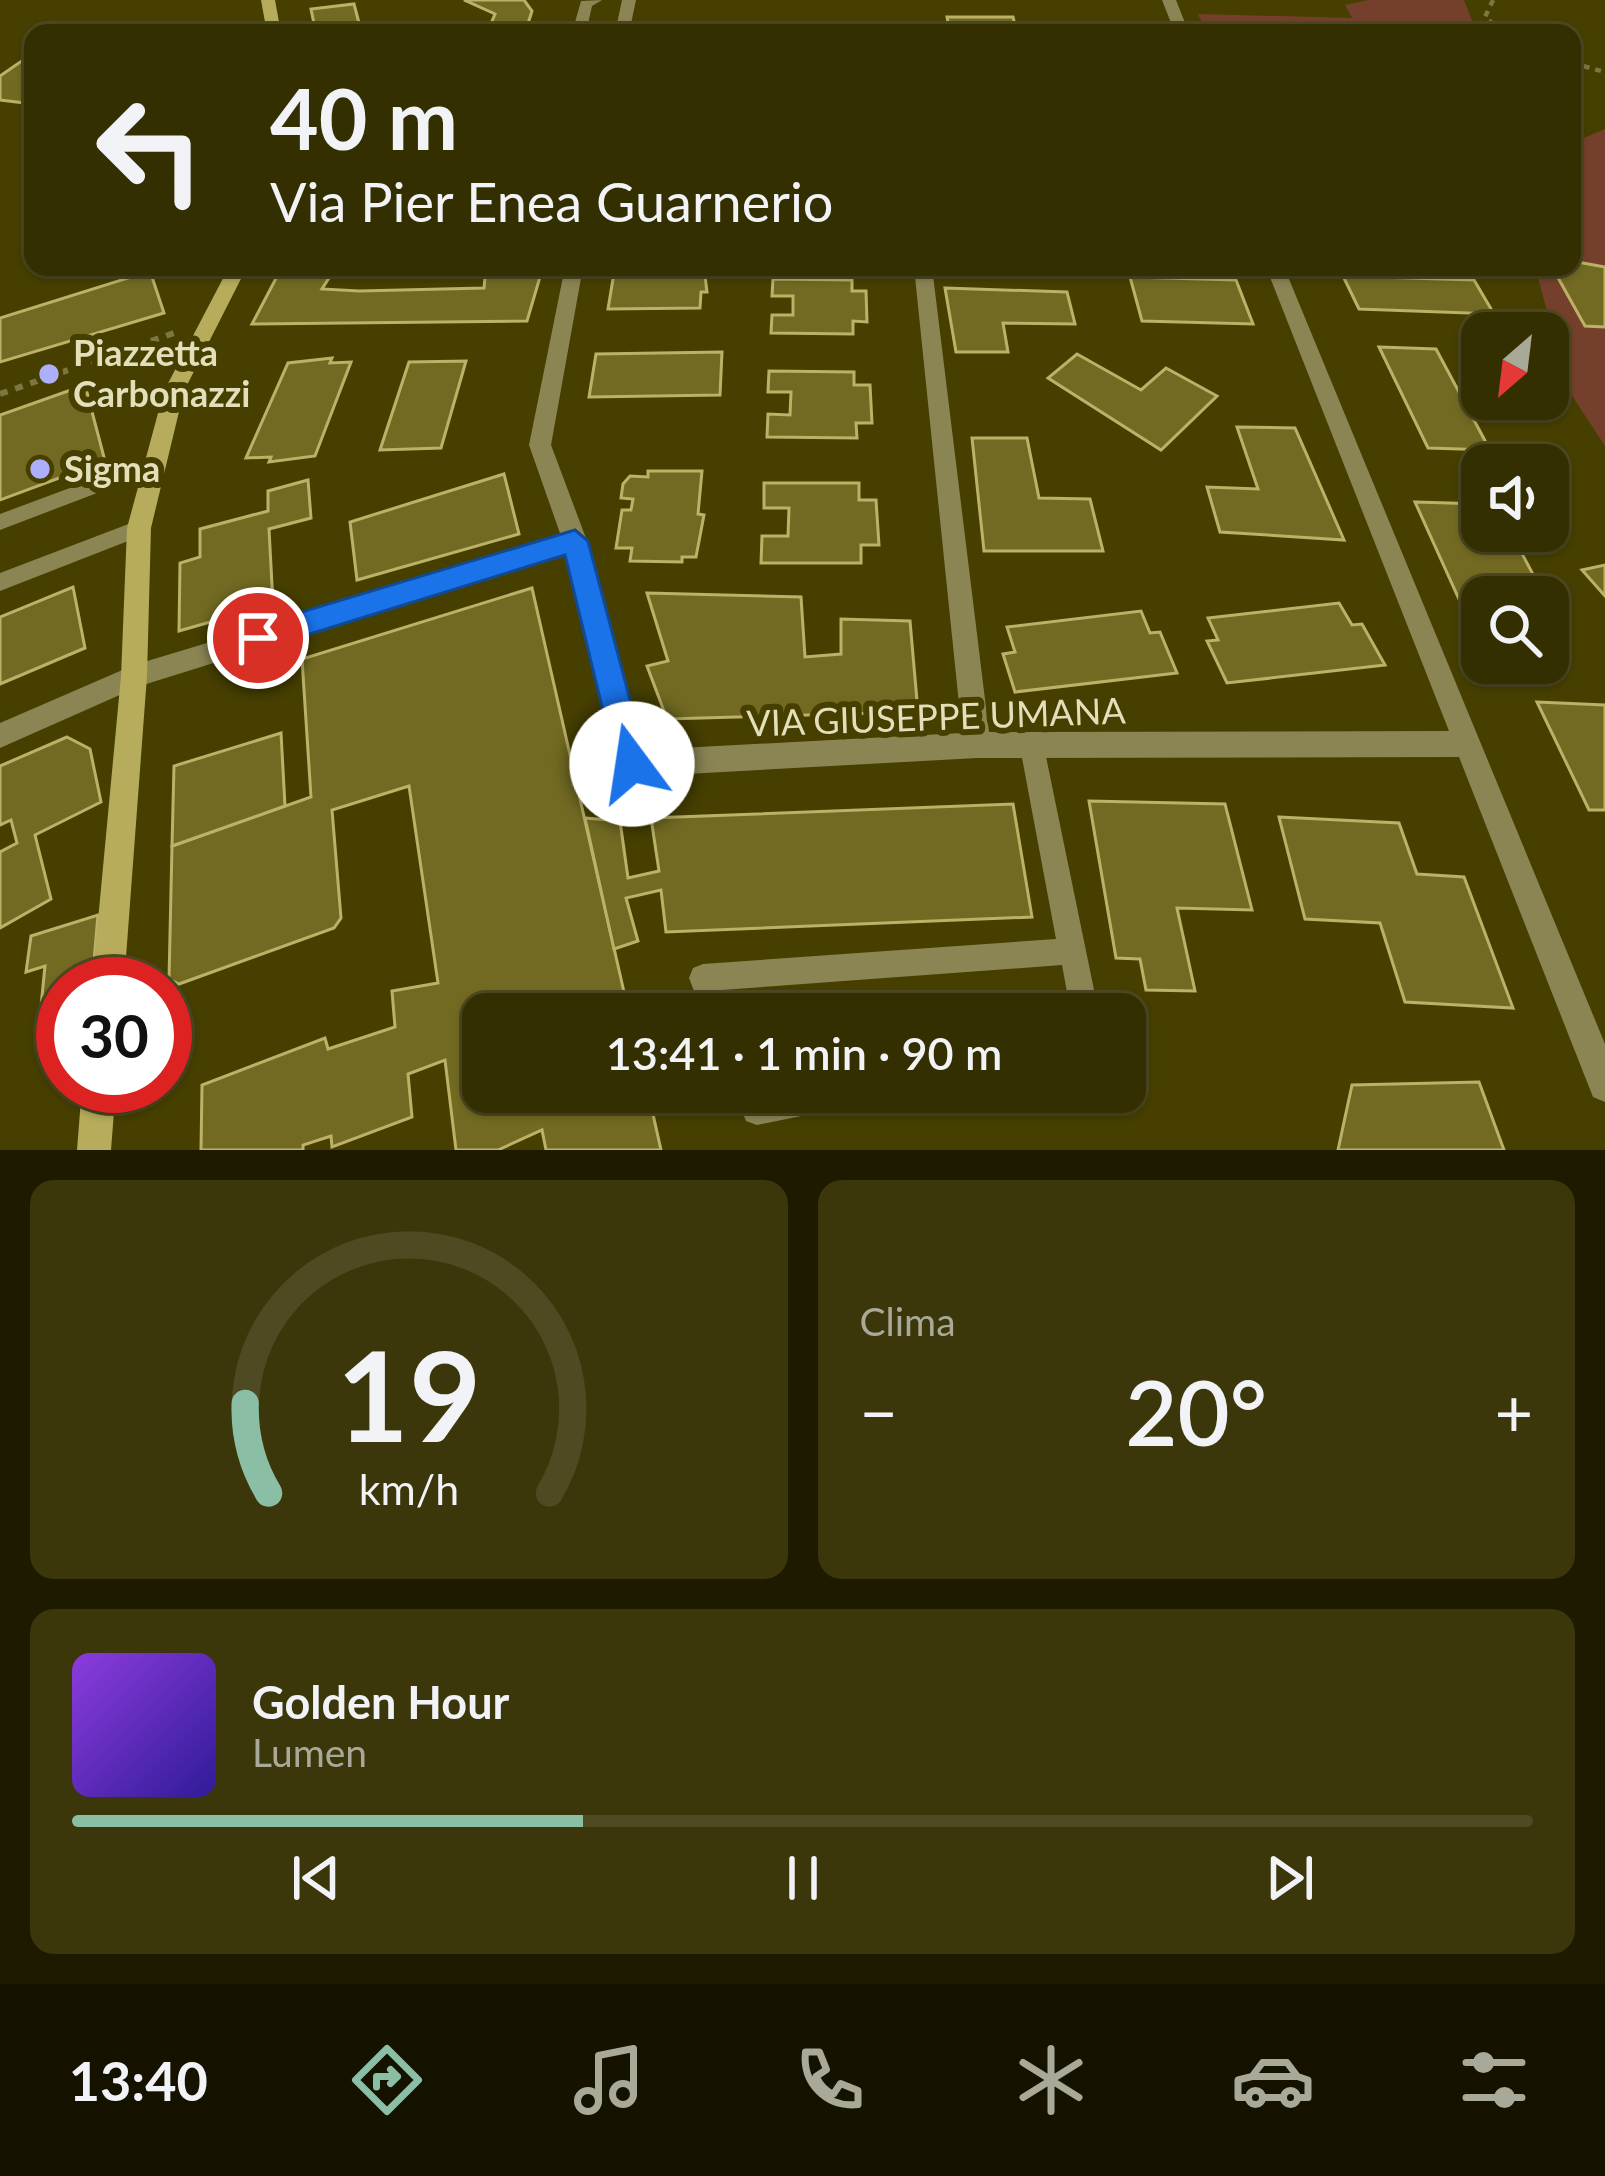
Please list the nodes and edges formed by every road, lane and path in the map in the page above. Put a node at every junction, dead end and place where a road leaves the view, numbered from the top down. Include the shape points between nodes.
1 (595, 0) edge
2 (581, 24) edge
3 (233, 276) edge
4 (572, 276) edge
5 (923, 276) edge
6 (1279, 276) edge
7 (210, 321) junction
8 (0, 394) edge
9 (153, 464) junction
10 (0, 522) edge
11 (139, 528) junction
12 (575, 541) junction
13 (0, 582) edge
14 (134, 676) junction
15 (0, 736) edge
16 (1468, 744) junction
17 (977, 745) junction
18 (1032, 747) junction
19 (1072, 951) junction
20 (110, 957) edge
21 (709, 993) edge
22 (1081, 993) edge
23 (1605, 1085) edge
24 (97, 1113) edge
25 (94, 1150) edge

1 - 2 street
3 - 7 street
4 - 12 street, VIA GIUSEPPE UMANA via 539,445
5 - 17 street
6 - 16 street
7 - 8 path
7 - 9 street via 173,391
9 - 10 lane
9 - 11 street
11 - 13 lane
11 - 14 street
12 - 14 street
12 - 17 street, VIA GIUSEPPE UMANA via 632,764
14 - 15 street
14 - 20 street
16 - 18 street, VIA GIUSEPPE UMANA
16 - 23 street
17 - 18 street, VIA GIUSEPPE UMANA
18 - 19 lane
19 - 21 lane via 703,978
19 - 22 lane
24 - 25 street

